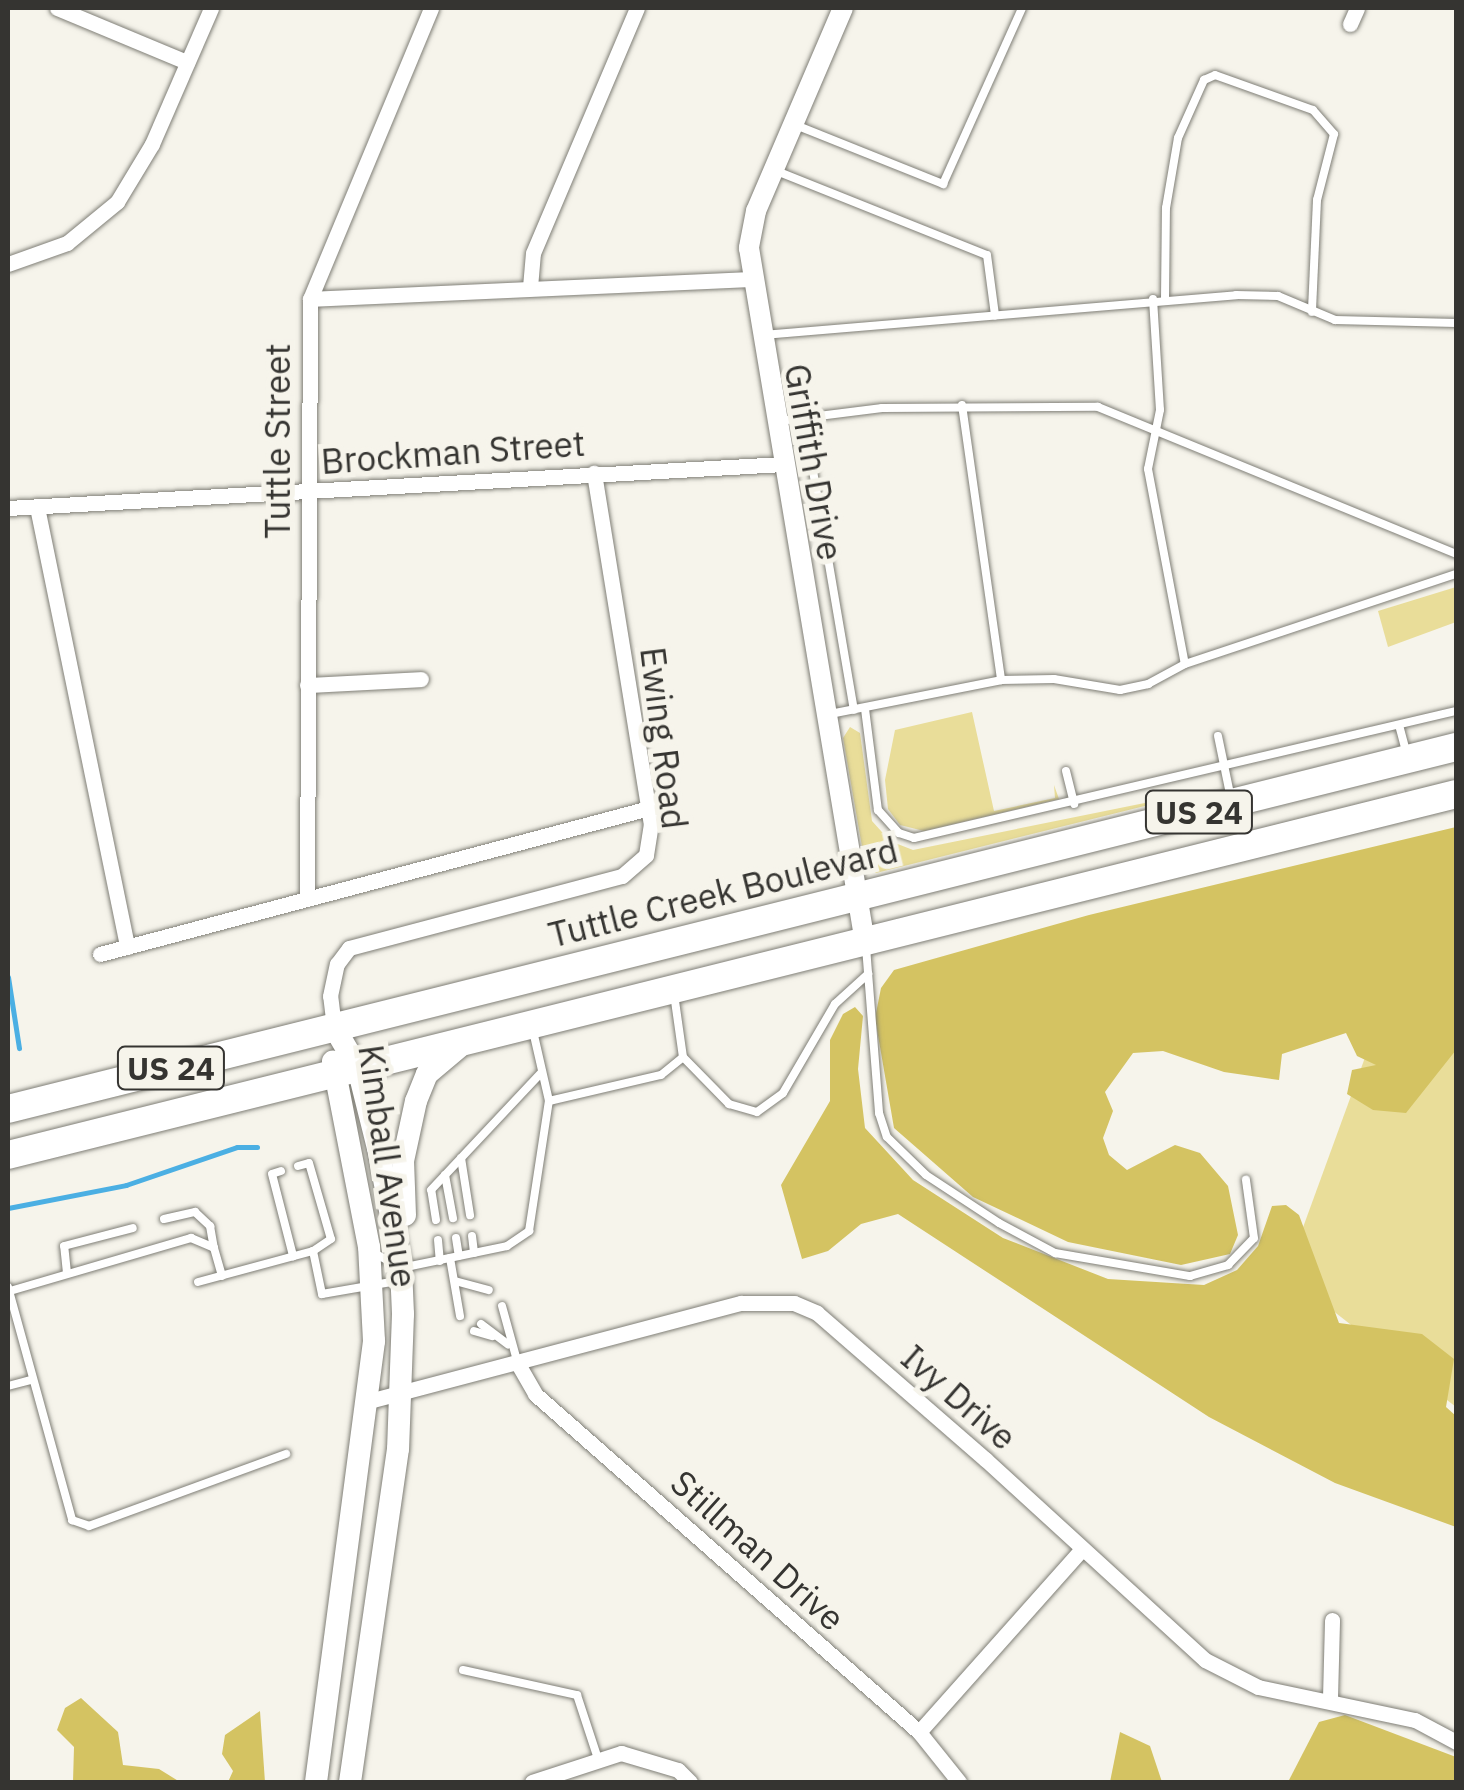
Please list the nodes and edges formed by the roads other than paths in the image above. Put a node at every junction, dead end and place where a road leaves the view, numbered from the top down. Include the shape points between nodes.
1 (57, 8) edge
2 (211, 8) edge
3 (431, 8) edge
4 (637, 8) edge
5 (843, 8) edge
6 (1022, 8) edge
7 (1357, 8) edge
8 (1350, 24) dead end
9 (188, 62) junction
10 (794, 124) junction
11 (774, 170) junction
12 (8, 264) edge
13 (750, 279) junction
14 (530, 287) junction
15 (310, 299) junction
16 (1164, 299) junction
17 (1153, 300) junction
18 (1312, 312) junction
19 (995, 315) junction
20 (1456, 323) edge
21 (759, 335) junction
22 (962, 405) junction
23 (804, 418) junction
24 (774, 422) junction
25 (1154, 428) junction
26 (782, 464) junction
27 (594, 473) junction
28 (308, 492) junction
29 (37, 507) junction
30 (8, 508) edge
31 (1456, 554) edge
32 (1456, 574) edge
33 (1185, 664) junction
34 (421, 679) dead end
35 (1001, 680) junction
36 (307, 685) junction
37 (865, 709) junction
38 (854, 710) junction
39 (1456, 711) edge
40 (826, 715) junction
41 (1399, 725) junction
42 (1218, 736) dead end
43 (1456, 747) edge
44 (1408, 760) junction
45 (1224, 767) junction
46 (1066, 771) dead end
47 (1456, 794) edge
48 (1074, 804) junction
49 (1232, 804) junction
50 (649, 808) junction
51 (857, 897) junction
52 (307, 899) junction
53 (865, 942) junction
54 (126, 947) junction
55 (100, 954) dead end
56 (868, 974) junction
57 (673, 990) junction
58 (531, 1025) junction
59 (334, 1027) junction
60 (466, 1042) junction
61 (683, 1057) junction
62 (345, 1072) junction
63 (542, 1072) junction
64 (549, 1101) junction
65 (8, 1109) edge
66 (8, 1155) edge
67 (460, 1158) junction
68 (298, 1166) dead end
69 (281, 1171) dead end
70 (445, 1175) junction
71 (312, 1178) junction
72 (1246, 1180) dead end
73 (302, 1181) dead end
74 (285, 1186) dead end
75 (275, 1189) junction
76 (318, 1194) junction
77 (307, 1198) dead end
78 (290, 1204) dead end
79 (280, 1208) junction
80 (470, 1215) dead end
81 (324, 1217) junction
82 (453, 1218) dead end
83 (164, 1219) dead end
84 (313, 1220) dead end
85 (436, 1220) dead end
86 (296, 1226) dead end
87 (133, 1228) dead end
88 (286, 1229) junction
89 (472, 1236) dead end
90 (456, 1238) dead end
91 (438, 1240) dead end
92 (369, 1247) junction
93 (214, 1248) junction
94 (314, 1252) junction
95 (474, 1253) junction
96 (293, 1256) junction
97 (454, 1258) junction
98 (440, 1261) junction
99 (67, 1273) junction
100 (401, 1274) junction
101 (222, 1276) junction
102 (455, 1281) junction
103 (198, 1282) dead end
104 (372, 1282) junction
105 (467, 1284) junction
106 (8, 1289) edge
107 (488, 1290) dead end
108 (456, 1294) junction
109 (480, 1298) dead end
110 (502, 1306) dead end
111 (468, 1308) dead end
112 (493, 1313) dead end
113 (460, 1316) dead end
114 (504, 1324) junction
115 (478, 1327) dead end
116 (20, 1335) junction
117 (8, 1338) edge
118 (508, 1344) junction
119 (518, 1364) junction
120 (30, 1380) junction
121 (8, 1386) edge
122 (402, 1390) junction
123 (369, 1401) junction
124 (286, 1454) dead end
125 (1082, 1549) junction
126 (1332, 1620) dead end
127 (463, 1670) dead end
128 (1330, 1698) junction
129 (919, 1732) junction
130 (1456, 1742) edge
131 (597, 1756) junction
132 (316, 1782) edge
133 (350, 1782) edge
134 (532, 1782) edge
135 (690, 1782) edge
136 (958, 1782) edge

1 - 9 street
2 - 9 street
3 - 15 street, Tuttle Street
4 - 14 street via 533,253
5 - 10 street, Griffith Drive
6 - 10 lane via 943,184
7 - 8 street
9 - 12 street via 117,202 68,243
10 - 11 street, Griffith Drive
11 - 13 street, Griffith Drive via 756,211
11 - 19 lane via 986,255
13 - 14 street
13 - 21 street, Griffith Drive
14 - 15 street
15 - 28 street, Tuttle Street
16 - 17 lane
16 - 18 lane via 1278,296
16 - 18 lane via 1166,208 1178,138 1204,80 1215,76 1314,110 1334,134 1317,200
17 - 19 lane
17 - 25 lane via 1160,380
18 - 20 lane via 1335,320
19 - 21 lane
21 - 24 street, Griffith Drive
22 - 23 lane
22 - 25 lane via 1076,404
22 - 35 lane
23 - 24 lane
23 - 38 lane
24 - 26 street, Griffith Drive
25 - 31 lane
25 - 33 lane via 1148,470
26 - 27 street, Brockman Street
26 - 40 street, Griffith Drive
27 - 28 street, Brockman Street
27 - 50 street, Ewing Road
28 - 29 street, Brockman Street
28 - 36 street, Tuttle Street
29 - 30 street, Brockman Street
29 - 54 street
32 - 33 lane
33 - 35 lane via 1120,690 1054,679
34 - 36 street
35 - 37 lane
36 - 52 street, Tuttle Street
37 - 38 lane
37 - 48 lane via 878,810 898,832 939,836
38 - 40 lane
39 - 41 lane
40 - 51 street, Griffith Drive
41 - 44 lane
41 - 45 lane
42 - 45 lane
43 - 44 highway, Tuttle Creek Boulevard / US 24
44 - 49 highway, Tuttle Creek Boulevard / US 24
45 - 48 lane
45 - 49 lane
46 - 48 lane
47 - 53 highway, US 24
49 - 51 highway, Tuttle Creek Boulevard / US 24
50 - 52 street
50 - 59 street, Ewing Road via 646,856 622,876 350,948 337,964
51 - 53 street, Griffith Drive
51 - 59 highway, Tuttle Creek Boulevard / US 24
52 - 54 street
53 - 56 lane
53 - 57 highway, US 24
54 - 55 street
56 - 61 lane via 836,1004 783,1093 757,1112 729,1104
56 - 72 lane via 878,1113 887,1137 926,1175 999,1223 1055,1253 1190,1276 1228,1265 1254,1238
57 - 58 highway, US 24
57 - 61 lane
58 - 60 highway, US 24
58 - 63 lane
59 - 62 main road, Kimball Avenue
59 - 65 highway, Tuttle Creek Boulevard / US 24
60 - 62 highway, US 24
60 - 100 main road via 427,1074 416,1101 403,1161 407,1233
61 - 64 lane via 661,1075
62 - 66 highway, US 24
62 - 92 main road, Kimball Avenue
62 - 100 main road, Kimball Avenue
63 - 64 lane
63 - 67 lane
64 - 95 lane via 529,1231 508,1246
67 - 70 lane
67 - 80 lane
68 - 71 lane via 308,1163
69 - 75 lane via 272,1174
70 - 82 lane
70 - 85 lane via 431,1190
71 - 73 lane
71 - 76 lane
74 - 75 lane
75 - 79 lane
76 - 77 lane
76 - 81 lane
78 - 79 lane
79 - 88 lane
81 - 84 lane
81 - 94 lane via 330,1239
83 - 93 lane via 195,1212 210,1226
86 - 88 lane
87 - 99 lane via 64,1246
88 - 96 lane
89 - 95 lane
90 - 97 lane
91 - 98 lane
92 - 100 lane
92 - 104 main road, Kimball Avenue
93 - 99 lane via 191,1238
93 - 101 lane
94 - 96 lane
94 - 104 lane via 322,1294
95 - 97 lane
96 - 101 lane
97 - 98 lane
97 - 102 lane
98 - 100 lane
99 - 106 lane
100 - 104 lane
100 - 122 main road, Kimball Avenue
101 - 103 lane
102 - 105 lane
102 - 108 lane
104 - 123 main road, Kimball Avenue
105 - 107 lane
105 - 109 lane
106 - 116 lane
108 - 111 lane
108 - 113 lane
110 - 114 lane
112 - 114 lane
114 - 118 lane
115 - 118 lane
116 - 117 lane
116 - 120 lane
118 - 119 lane
119 - 122 street, Ivy Drive
119 - 125 street, Ivy Drive via 742,1303 794,1303 817,1313
119 - 129 street, Stillman Drive via 535,1394
120 - 121 lane
120 - 124 lane via 72,1520 89,1526
122 - 123 street, Ivy Drive
122 - 133 main road, Kimball Avenue
123 - 132 main road, Kimball Avenue
125 - 128 street, Ivy Drive via 1205,1660 1258,1687
125 - 129 street
126 - 128 street
127 - 131 lane via 577,1695
128 - 130 street, Ivy Drive via 1415,1720
129 - 136 street, Stillman Drive
131 - 134 street
131 - 135 street via 621,1753 678,1770

